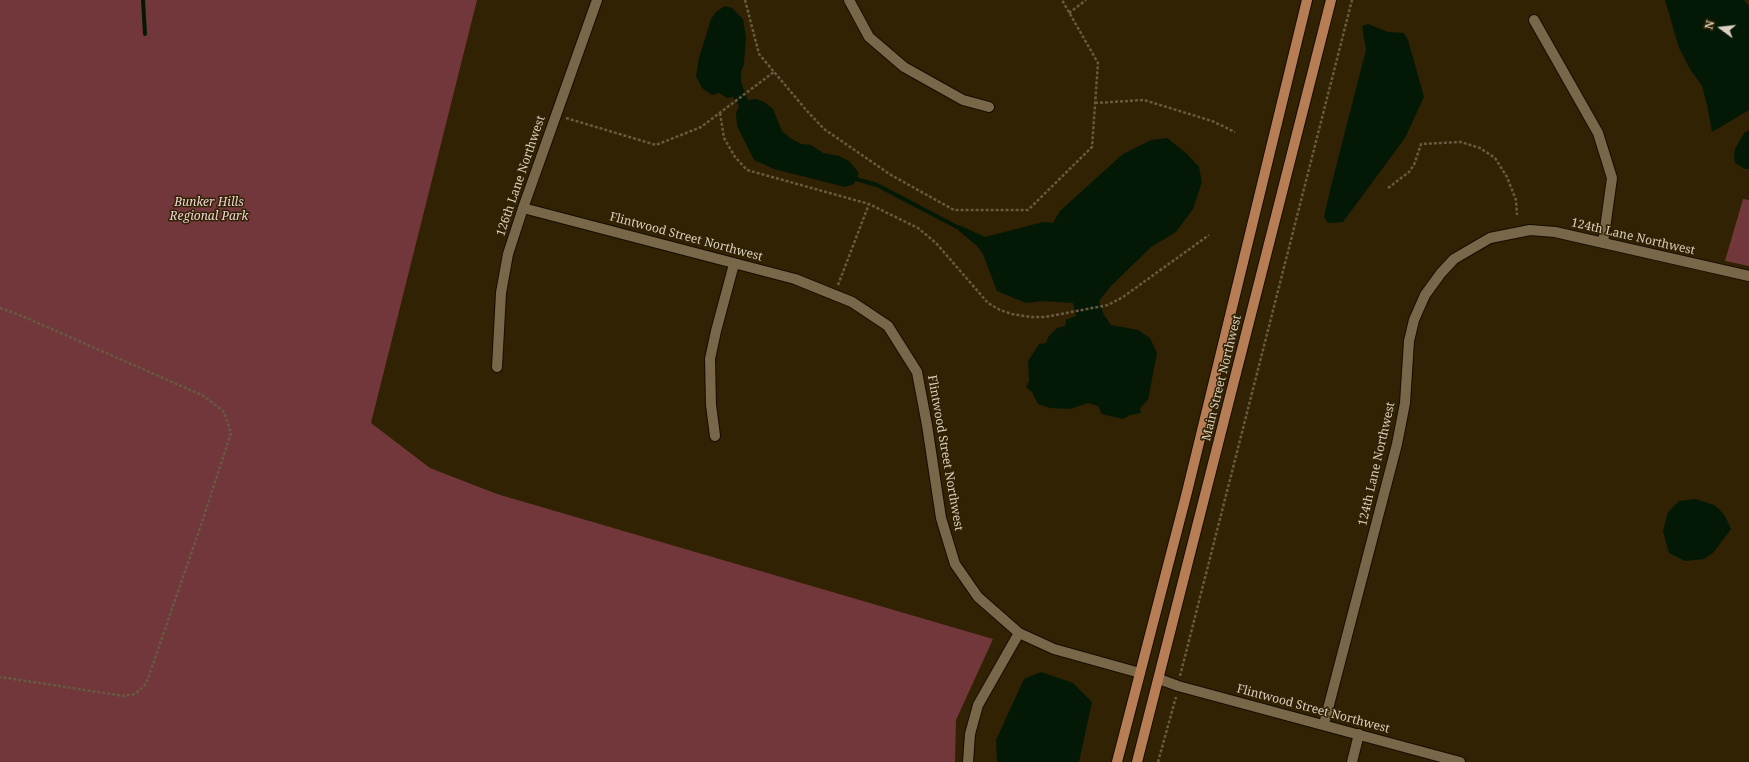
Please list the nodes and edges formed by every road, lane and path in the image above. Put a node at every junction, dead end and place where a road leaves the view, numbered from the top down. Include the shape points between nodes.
1 (597, 0) edge
2 (745, 0) edge
3 (849, 0) edge
4 (1062, 0) edge
5 (1086, 0) edge
6 (1307, 0) edge
7 (1331, 0) edge
8 (1352, 0) edge
9 (1069, 13) junction
10 (1534, 20) dead end
11 (774, 72) junction
12 (1095, 103) junction
13 (989, 107) dead end
14 (720, 113) junction
15 (556, 115) junction
16 (1235, 132) dead end
17 (1388, 188) dead end
18 (870, 204) junction
19 (523, 208) junction
20 (1517, 215) dead end
21 (1208, 235) dead end
22 (1603, 243) junction
23 (734, 264) junction
24 (1749, 276) edge
25 (834, 294) junction
26 (0, 308) edge
27 (497, 367) dead end
28 (715, 436) dead end
29 (1019, 632) junction
30 (1140, 674) junction
31 (0, 677) edge
32 (1159, 679) junction
33 (1178, 686) junction
34 (1324, 724) junction
35 (1359, 734) junction
36 (968, 762) edge
37 (1117, 762) edge
38 (1138, 762) edge
39 (1158, 762) edge
40 (1352, 762) edge
41 (1460, 762) edge

1 - 15 street, 126th Lane Northwest
2 - 11 path via 759,54
3 - 13 street via 869,37 904,67 963,100
4 - 9 path
5 - 9 path
6 - 30 main road, Main Street Northwest
7 - 32 main road, Main Street Northwest
8 - 33 path
9 - 12 path via 1098,63
10 - 22 street via 1598,134 1612,178
11 - 12 path via 824,129 891,175 954,210 1028,210 1092,147
11 - 14 path
12 - 16 path via 1144,100 1212,121
14 - 15 path via 701,127 656,145
14 - 18 path via 724,138 735,157 747,170
15 - 19 street, 126th Lane Northwest
17 - 20 path via 1409,172 1416,162 1421,144 1461,142 1480,148 1495,158 1507,177 1516,200
18 - 21 path via 918,228 936,243 988,303 1000,310 1030,317 1045,317 1108,306
18 - 25 path
19 - 23 street, Flintwood Street Northwest
19 - 27 street, 126th Lane Northwest via 508,254 501,293
22 - 24 street, 124th Lane Northwest
22 - 34 street, 124th Lane Northwest via 1555,232 1530,230 1490,238 1454,259 1425,294 1414,320 1409,341 1405,402 1397,444
23 - 25 street, Flintwood Street Northwest via 795,279
23 - 28 street via 710,359
25 - 29 street, Flintwood Street Northwest via 852,302 888,326 917,372 941,518 955,564 978,597
26 - 31 path via 204,396 224,412 231,433 146,684 135,694 124,696
29 - 30 street, Flintwood Street Northwest via 1054,649
29 - 36 street via 978,704 970,734
30 - 37 main road, Main Street Northwest
32 - 33 street, Flintwood Street Northwest
32 - 38 main road, Main Street Northwest
33 - 34 street, Flintwood Street Northwest
33 - 39 path
34 - 35 street, Flintwood Street Northwest
35 - 40 street
35 - 41 street, Flintwood Street Northwest

